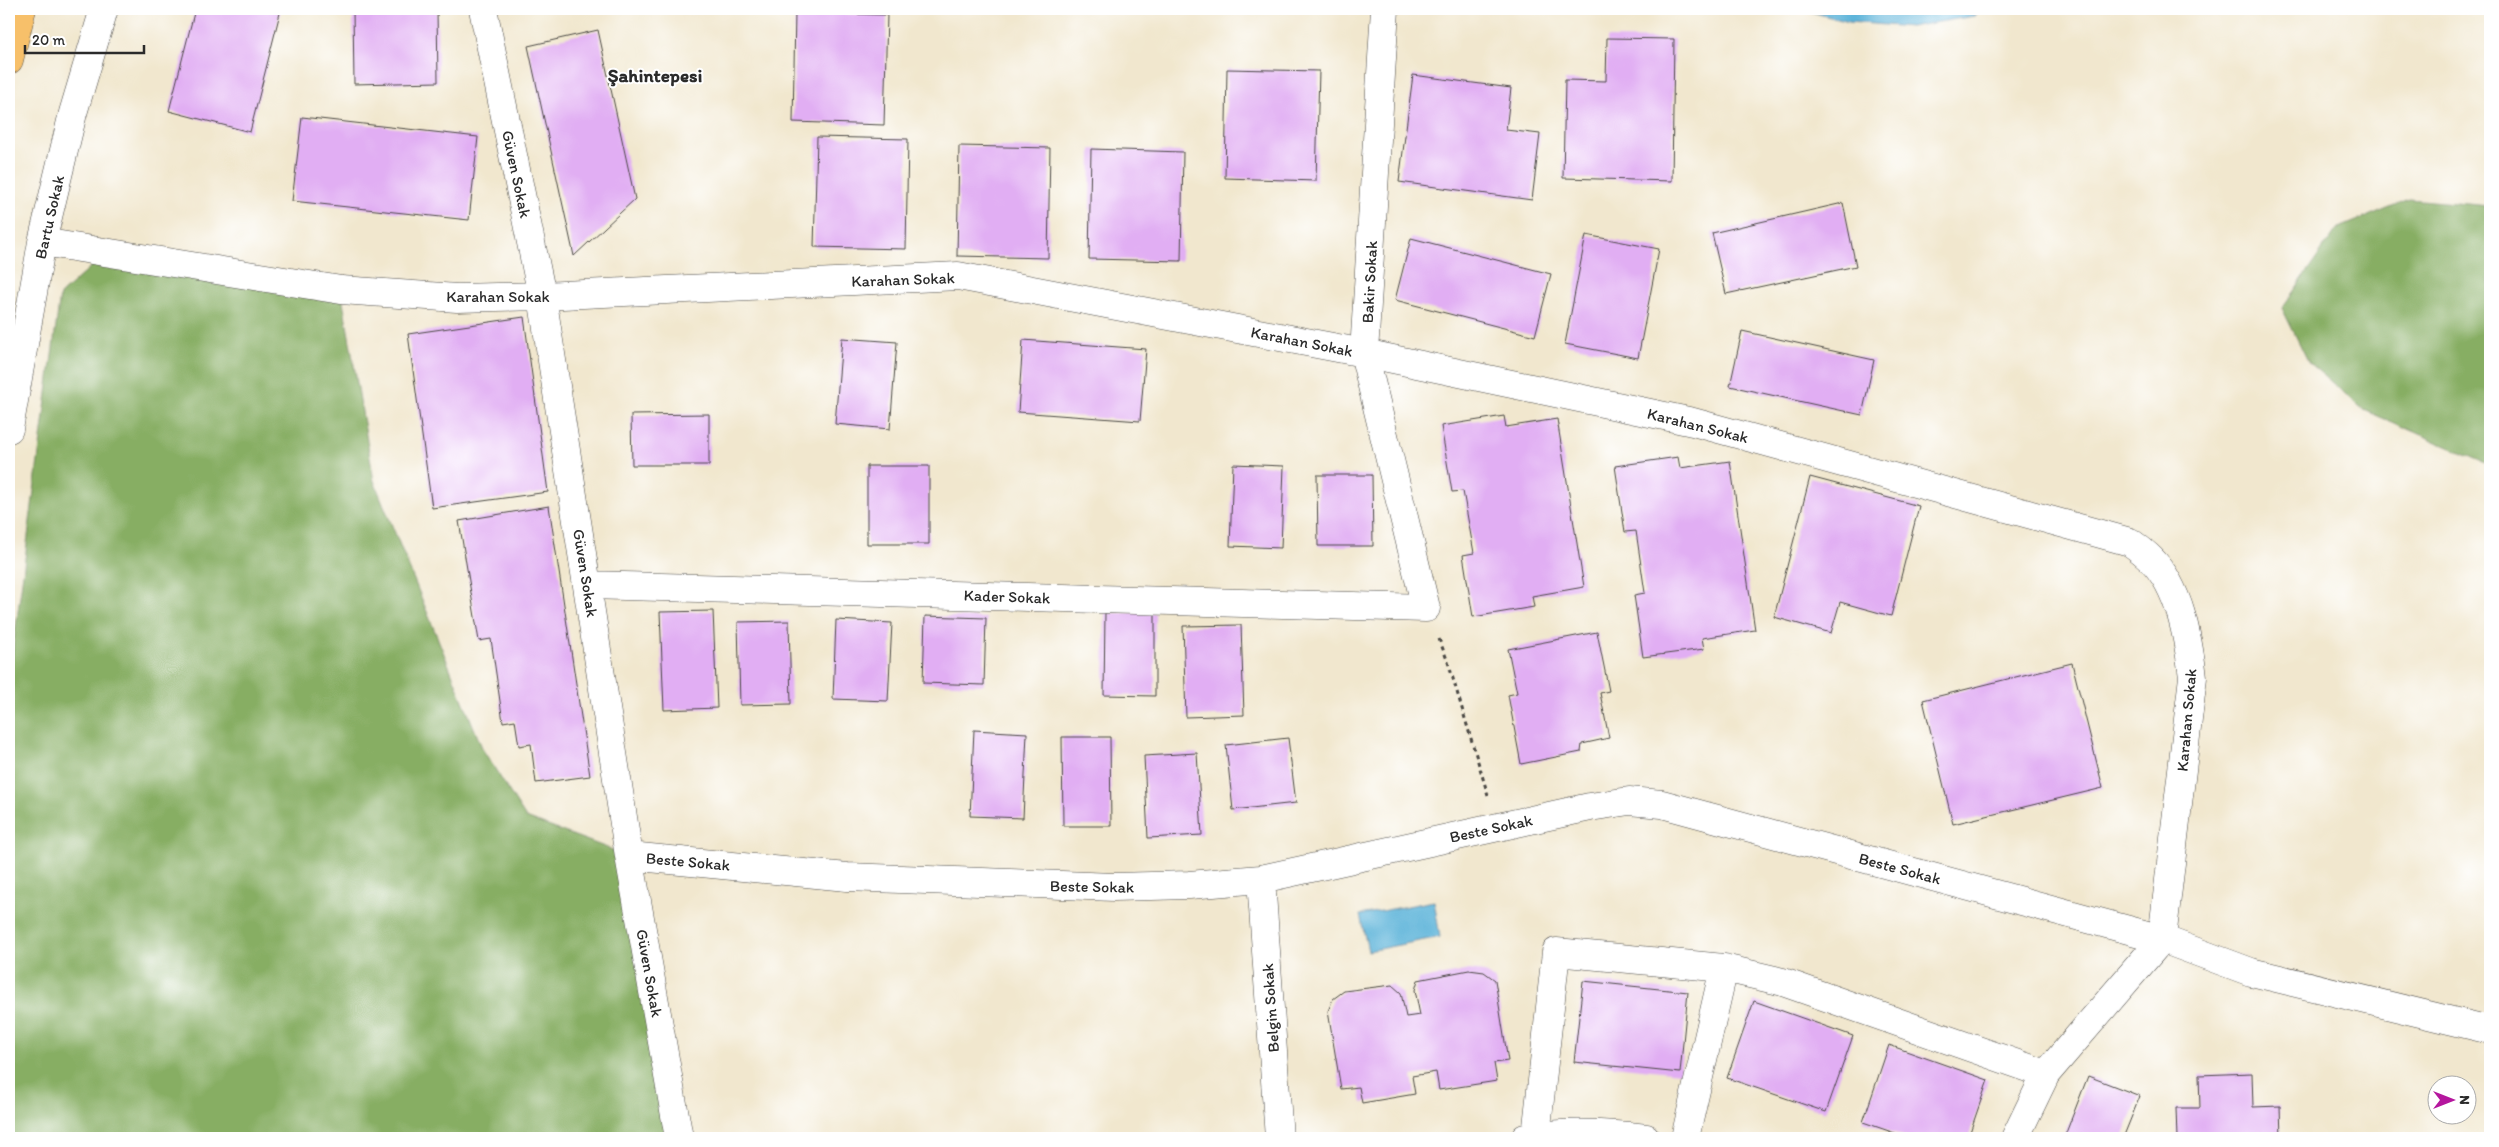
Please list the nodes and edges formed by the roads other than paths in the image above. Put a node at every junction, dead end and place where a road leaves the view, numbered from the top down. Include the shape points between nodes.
1 (22, 9) edge
2 (104, 9) edge
3 (483, 9) edge
4 (1385, 9) edge
5 (9, 60) edge
6 (42, 242) junction
7 (542, 296) junction
8 (1364, 353) junction
9 (9, 429) edge
10 (588, 585) junction
11 (1426, 608) joint
12 (629, 856) junction
13 (1260, 879) junction
14 (2162, 939) junction
15 (1724, 968) junction
16 (2490, 1030) edge
17 (2046, 1074) junction
18 (1530, 1137) edge
19 (679, 1138) edge
20 (1279, 1138) edge
21 (1646, 1138) edge
22 (1685, 1138) edge
23 (2015, 1138) edge

1 - 5 highway
2 - 6 street, Bartu Sokak
3 - 7 street, Güven Sokak
4 - 8 street, Bakir Sokak
6 - 7 street, Karahan Sokak via 340,290 458,298
6 - 9 street, Bartu Sokak
7 - 8 street, Karahan Sokak via 958,276
7 - 10 street, Güven Sokak
8 - 11 street, Bakir Sokak
8 - 14 street, Karahan Sokak via 1693,422 2130,542 2152,559 2167,582 2180,612 2193,677
10 - 11 street, Kader Sokak
10 - 12 street, Güven Sokak
12 - 13 street, Beste Sokak via 847,877 975,883 1123,887
12 - 19 street, Güven Sokak
13 - 14 street, Beste Sokak via 1629,801 1662,804
13 - 20 street, Belgin Sokak
14 - 16 street, Beste Sokak via 2251,972
14 - 17 street
15 - 17 street via 1783,982
15 - 18 street via 1556,952
15 - 22 street
17 - 23 street
18 - 21 street via 1612,1134

